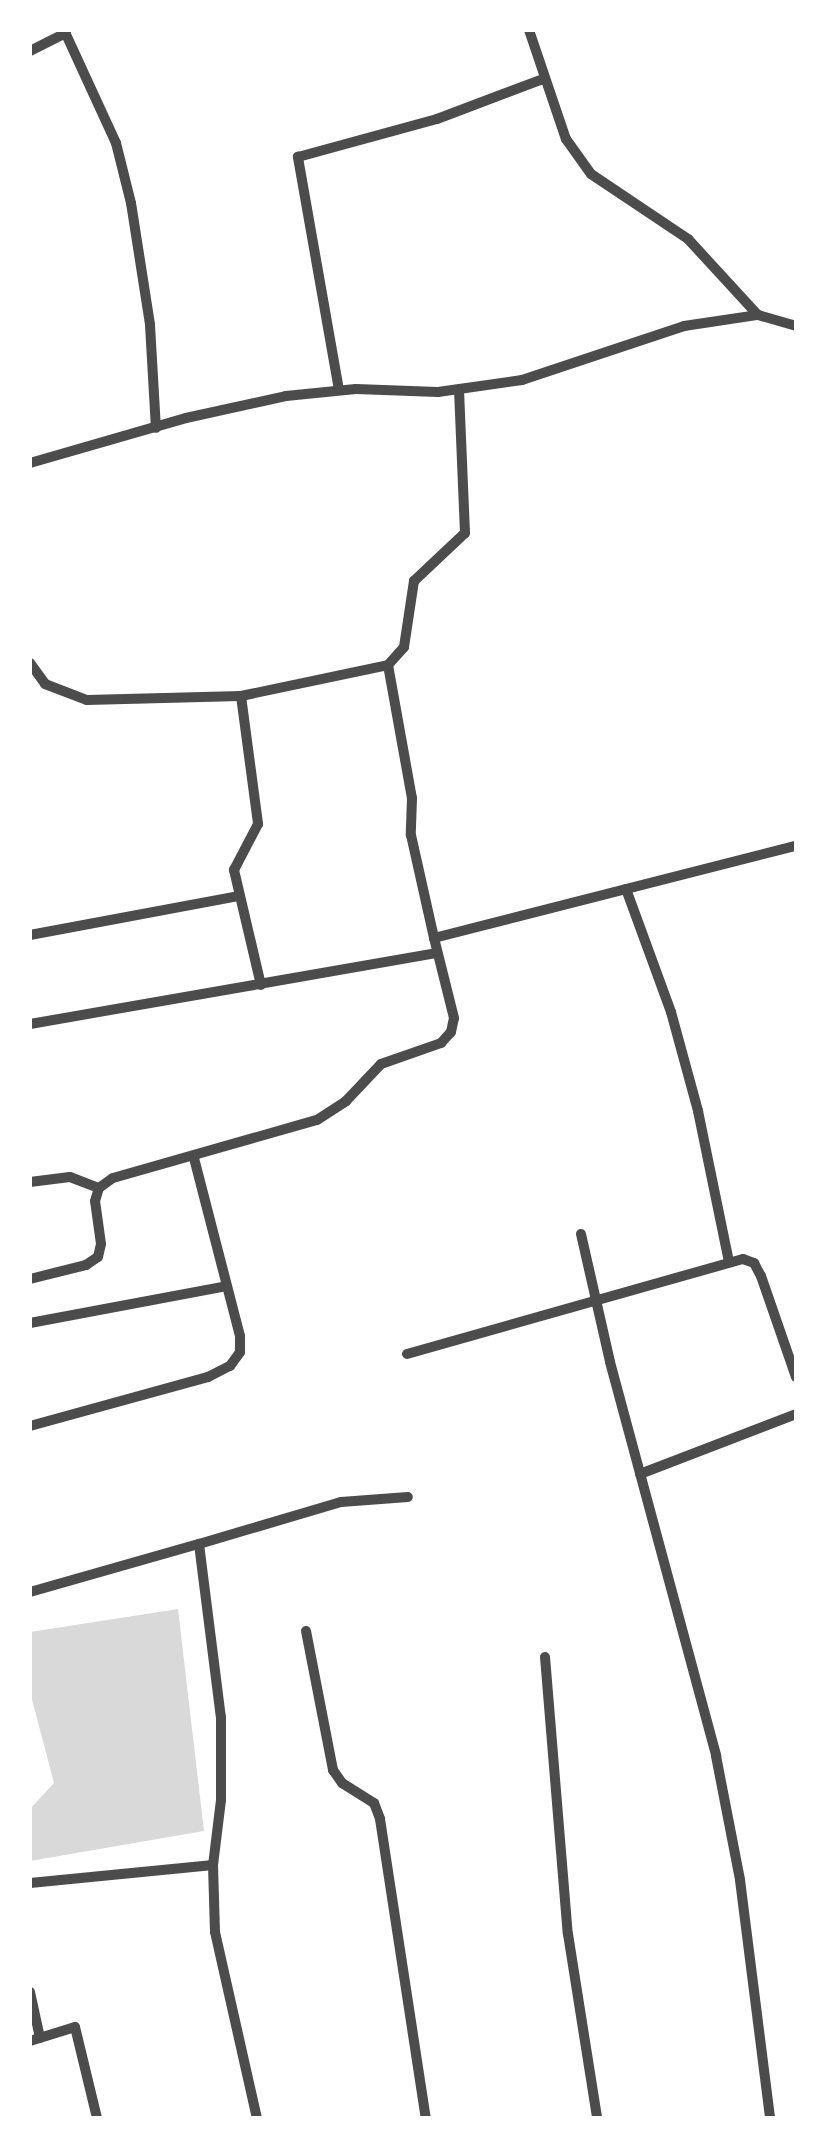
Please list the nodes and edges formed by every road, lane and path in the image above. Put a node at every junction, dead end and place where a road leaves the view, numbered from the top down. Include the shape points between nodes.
1 (529, 30) edge
2 (65, 32) edge
3 (30, 51) edge
4 (543, 78) junction
5 (758, 314) junction
6 (796, 326) edge
7 (459, 389) junction
8 (340, 390) junction
9 (156, 428) junction
10 (30, 463) edge
11 (30, 662) edge
12 (388, 665) junction
13 (241, 696) junction
14 (796, 846) edge
15 (626, 889) junction
16 (238, 896) junction
17 (30, 935) edge
18 (434, 938) junction
19 (436, 953) junction
20 (261, 986) junction
21 (30, 1024) edge
22 (194, 1158) junction
23 (30, 1182) edge
24 (100, 1188) junction
25 (581, 1234) dead end
26 (729, 1262) junction
27 (30, 1278) edge
28 (227, 1286) junction
29 (597, 1300) junction
30 (30, 1323) edge
31 (407, 1354) dead end
32 (796, 1377) edge
33 (796, 1414) edge
34 (30, 1426) edge
35 (640, 1474) junction
36 (408, 1498) dead end
37 (199, 1544) junction
38 (30, 1592) edge
39 (306, 1631) dead end
40 (545, 1656) dead end
41 (213, 1865) junction
42 (30, 1883) edge
43 (30, 1992) edge
44 (35, 2040) edge
45 (97, 2118) edge
46 (256, 2118) edge
47 (426, 2118) edge
48 (597, 2118) edge
49 (770, 2118) edge

1 - 4 street
2 - 3 street
2 - 9 street via 116,143 131,203 150,326
4 - 5 street via 566,139 590,174 688,239
4 - 8 street via 436,118 298,157
5 - 6 street
5 - 7 street via 684,326 522,380
7 - 8 street
7 - 12 street via 465,533 414,582 404,647
8 - 9 street via 286,396
9 - 10 street
11 - 13 street via 45,684 87,700
12 - 13 street
12 - 18 street via 412,798 411,836
13 - 16 street via 258,824 234,870
14 - 15 street
15 - 18 street
15 - 26 street via 684,1062
16 - 17 street
16 - 20 street
18 - 19 street
19 - 20 street
19 - 22 street via 454,1018 441,1043 381,1064 346,1101 316,1120
20 - 21 street
22 - 24 street via 112,1178
22 - 28 street
23 - 24 street via 70,1177
24 - 27 street via 98,1256
25 - 29 street
26 - 29 street
26 - 32 street via 754,1264
28 - 30 street
28 - 34 street via 240,1336 240,1352 230,1366
29 - 31 street
29 - 35 street
33 - 35 street
35 - 49 street via 716,1756 740,1880
36 - 37 street via 341,1502
37 - 38 street
37 - 41 street via 221,1717
39 - 47 street via 332,1770 374,1803 380,1819
40 - 48 street via 568,1934
41 - 42 street
41 - 46 street via 215,1932
43 - 44 street
44 - 45 street via 76,2027

